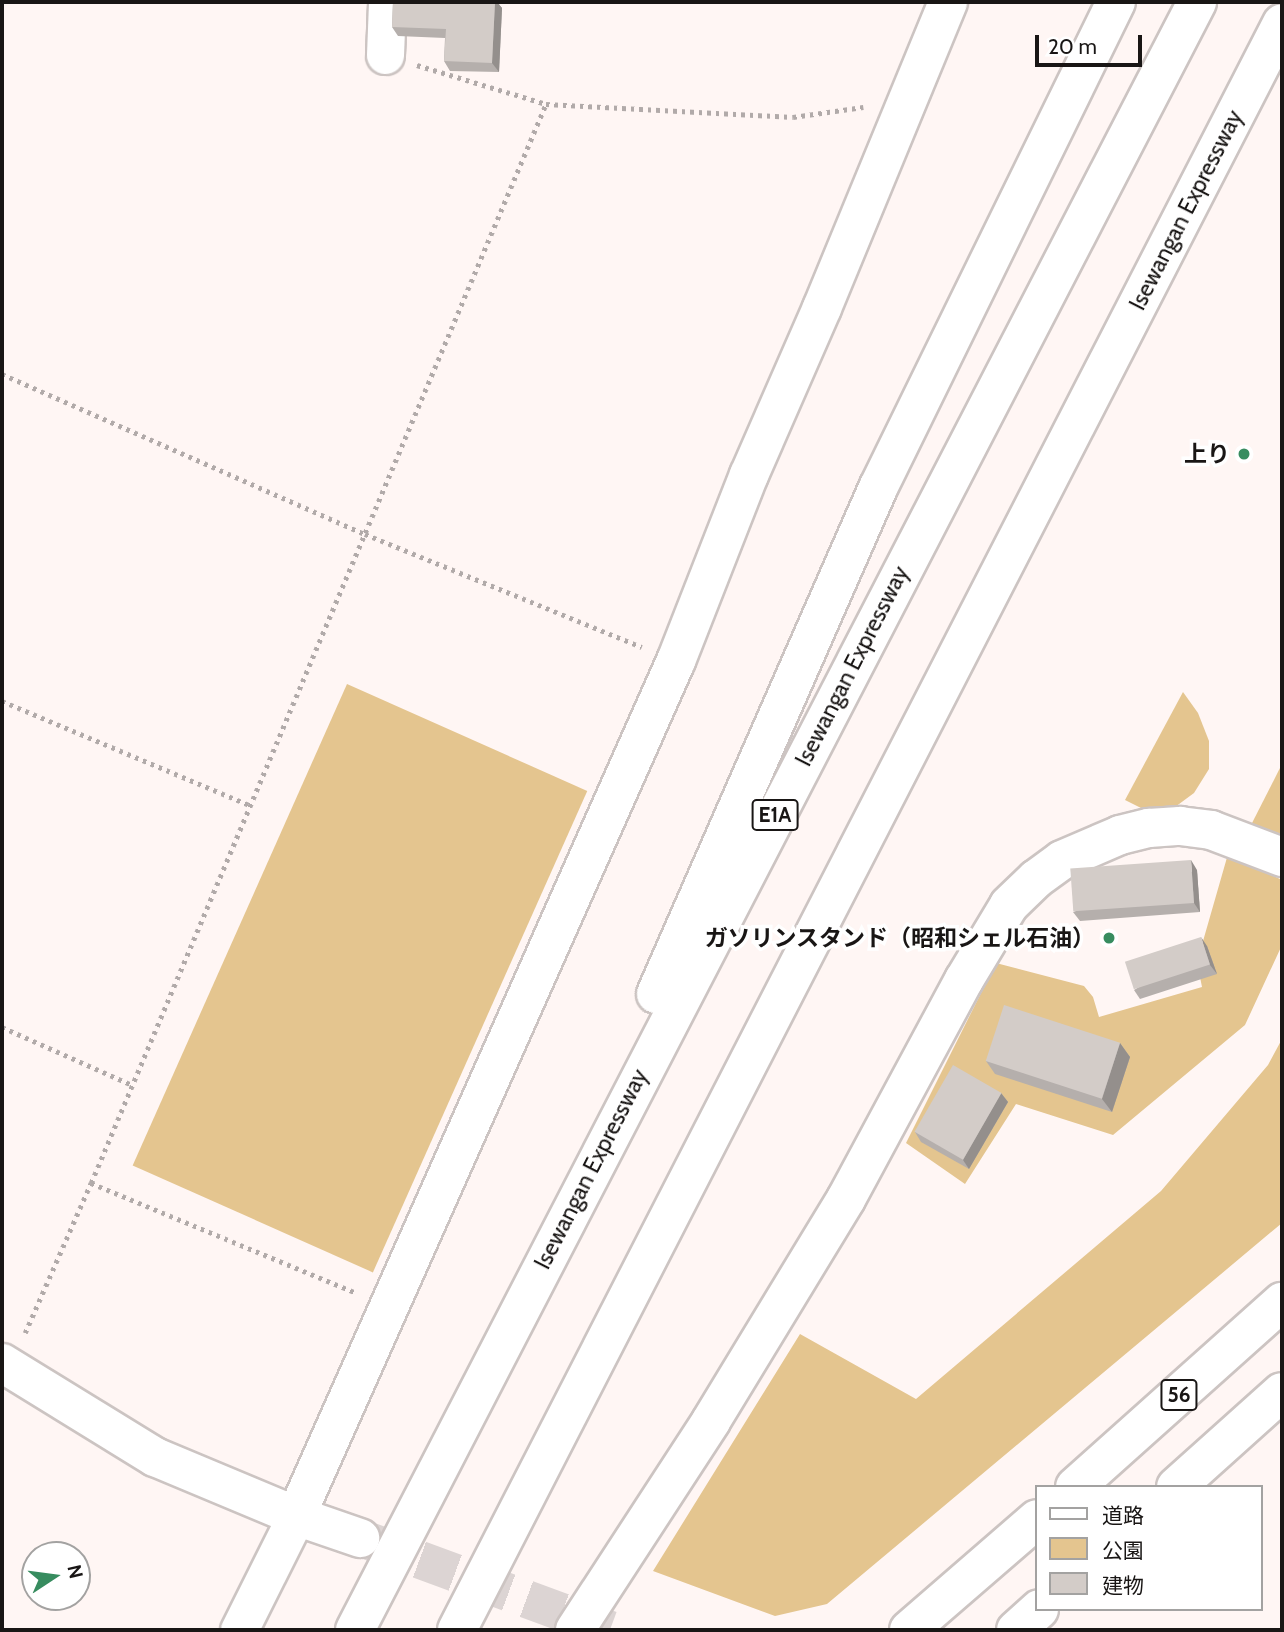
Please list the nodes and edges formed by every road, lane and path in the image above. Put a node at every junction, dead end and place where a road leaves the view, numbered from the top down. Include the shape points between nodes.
1 (387, 2) edge
2 (948, 2) edge
3 (1116, 2) edge
4 (1198, 2) edge
5 (1282, 23) edge
6 (385, 55) joint
7 (906, 101) junction
8 (546, 104) junction
9 (2, 374) edge
10 (365, 534) junction
11 (676, 661) junction
12 (2, 701) edge
13 (250, 805) junction
14 (1282, 857) edge
15 (2, 1027) edge
16 (132, 1085) junction
17 (92, 1183) junction
18 (1282, 1302) edge
19 (389, 1307) junction
20 (508, 1329) junction
21 (5, 1366) edge
22 (1282, 1392) edge
23 (1077, 1485) edge
24 (1179, 1485) edge
25 (296, 1516) junction
26 (1036, 1521) edge
27 (360, 1538) tunnel mouth
28 (1038, 1611) edge
29 (239, 1630) edge
30 (355, 1630) edge
31 (457, 1630) edge
32 (575, 1630) edge
33 (909, 1630) edge
34 (1016, 1630) edge

1 - 6 street
2 - 7 main road
3 - 20 main road via 878,488
4 - 20 main road, Isewangan Expressway / E1A
5 - 31 main road, Isewangan Expressway
6 - 8 path
7 - 8 path via 793,117
7 - 11 main road
8 - 10 path
9 - 10 path
10 - 11 path
10 - 13 path
11 - 19 main road
12 - 13 path
13 - 16 path
14 - 32 main road via 1210,830 1149,828 1062,860 1009,905 846,1199 711,1421
15 - 16 path
16 - 17 path
17 - 19 path
17 - 21 path
18 - 23 main road, 56
19 - 25 main road
20 - 30 main road, Isewangan Expressway / E1A
21 - 25 main road via 155,1457
22 - 24 main road
25 - 27 main road
25 - 29 street
26 - 33 main road
28 - 34 main road

